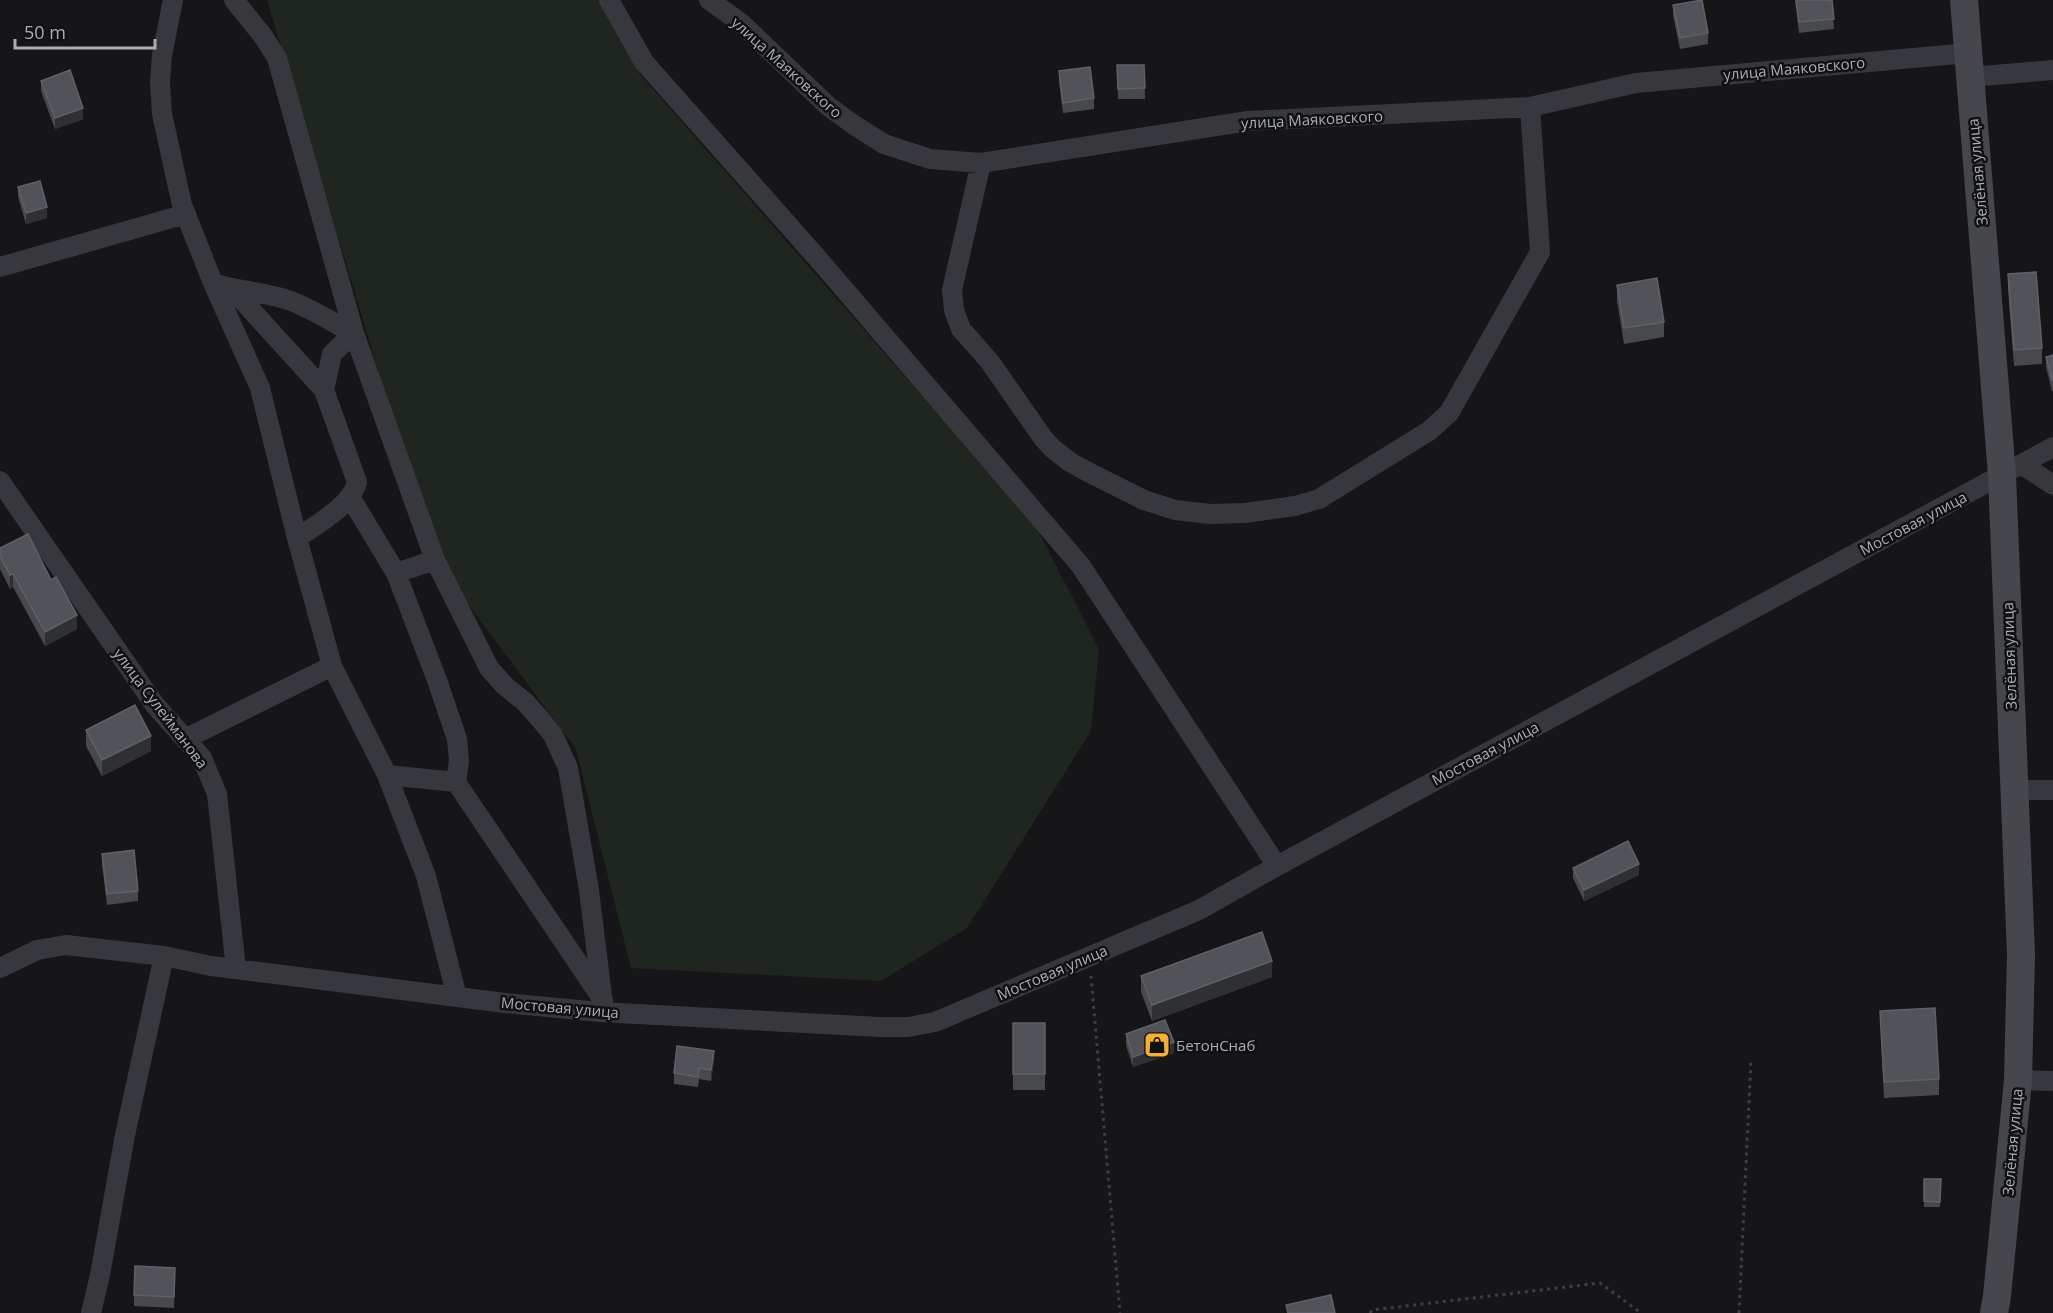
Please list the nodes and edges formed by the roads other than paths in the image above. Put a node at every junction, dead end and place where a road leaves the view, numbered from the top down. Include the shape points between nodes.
1 (172, 0) edge
2 (234, 0) edge
3 (609, 0) edge
4 (709, 0) edge
5 (1964, 0) edge
6 (1969, 65) junction
7 (2053, 70) edge
8 (1530, 107) junction
9 (981, 163) junction
10 (186, 214) junction
11 (0, 267) edge
12 (213, 283) junction
13 (233, 290) junction
14 (354, 333) junction
15 (324, 390) junction
16 (2053, 447) edge
17 (2011, 470) junction
18 (0, 480) edge
19 (2053, 485) edge
20 (350, 497) junction
21 (297, 538) junction
22 (435, 560) junction
23 (396, 573) junction
24 (332, 666) junction
25 (187, 738) junction
26 (387, 775) junction
27 (456, 782) junction
28 (2014, 790) junction
29 (2053, 790) edge
30 (1277, 866) junction
31 (164, 956) junction
32 (0, 968) edge
33 (236, 969) junction
34 (457, 997) junction
35 (601, 1006) junction
36 (2018, 1080) junction
37 (2053, 1081) edge
38 (91, 1313) edge
39 (1994, 1313) edge

1 - 10 street via 162,55 162,114
2 - 14 street via 277,58
3 - 30 street via 644,62 1081,566
4 - 9 street, улица Маяковского via 741,23 828,106 885,144 930,159
5 - 6 main road, Зелёная улица
6 - 7 street, улица Маяковского
6 - 8 street, улица Маяковского via 1636,83
6 - 17 main road, Зелёная улица
8 - 9 street, улица Маяковского via 1248,121
8 - 9 street via 1540,252 1449,413 1429,430 1319,499 1245,513 1192,514 1144,500 1070,462 1043,438 990,362 961,329 954,310 952,290
10 - 11 street
10 - 12 street
12 - 13 street
12 - 21 street via 260,388
13 - 14 street via 292,301
13 - 15 street
14 - 15 street via 332,354
14 - 22 street
15 - 20 street via 357,482
16 - 17 street, Мостовая улица
17 - 19 street
17 - 28 main road, Зелёная улица
17 - 30 street, Мостовая улица
18 - 25 street, улица Сулейманова via 155,705
20 - 21 street
20 - 23 street
21 - 24 street
22 - 23 street
22 - 35 street via 489,668 541,720 563,754 589,890
23 - 27 street via 457,739
24 - 25 street
24 - 26 street
25 - 33 street, улица Сулейманова via 207,767 217,794
26 - 27 street
26 - 34 street via 426,876
27 - 35 street
28 - 29 street
28 - 36 main road, Зелёная улица via 2021,955
30 - 35 street, Мостовая улица via 1199,910 935,1022 908,1027
31 - 32 street, Мостовая улица via 66,945 37,950
31 - 33 street, Мостовая улица
31 - 38 street
33 - 34 street, Мостовая улица
34 - 35 street, Мостовая улица
36 - 37 street
36 - 39 main road, Зелёная улица

